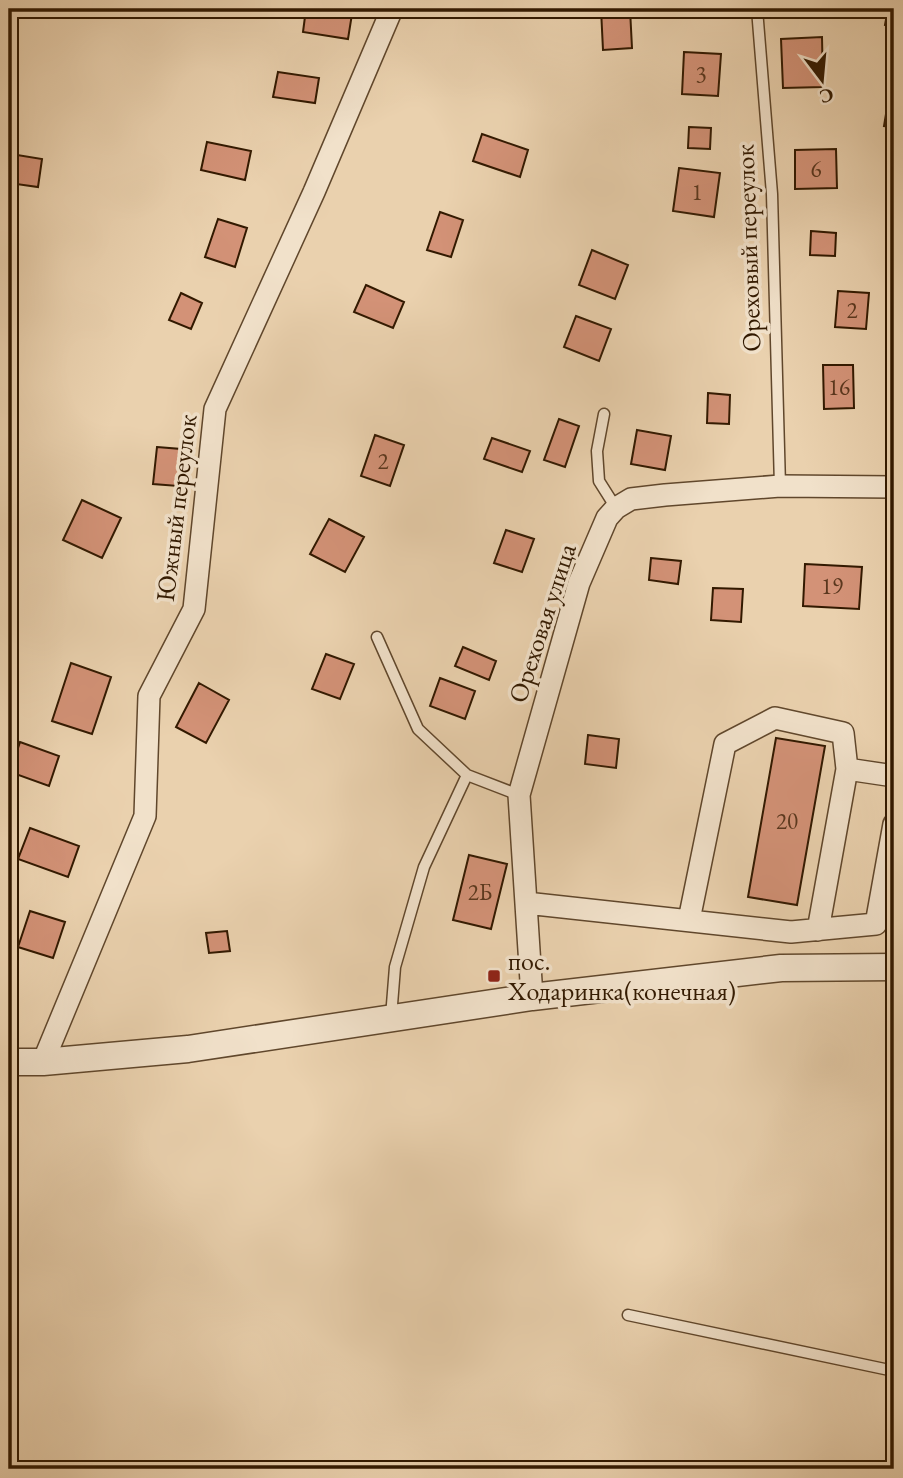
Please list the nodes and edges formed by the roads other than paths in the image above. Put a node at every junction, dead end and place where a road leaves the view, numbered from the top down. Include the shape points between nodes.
1 (392, 9) edge
2 (757, 9) edge
3 (604, 414) dead end
4 (780, 486) junction
5 (894, 487) edge
6 (616, 508) junction
7 (377, 637) dead end
8 (847, 769) junction
9 (467, 775) junction
10 (894, 776) edge
11 (519, 795) junction
12 (894, 824) edge
13 (526, 904) junction
14 (689, 920) junction
15 (818, 930) junction
16 (894, 967) edge
17 (532, 997) junction
18 (391, 1017) junction
19 (9, 1062) edge
20 (43, 1062) junction
21 (628, 1315) dead end
22 (894, 1371) edge

1 - 20 street, Южный переулок via 215,409 194,609 149,696 145,816
2 - 4 lane, Ореховый переулок via 772,194
3 - 6 lane via 597,451 599,481
4 - 5 street
4 - 6 street via 631,499
6 - 11 street, Ореховая улица via 607,518 579,583
7 - 9 lane via 418,729
8 - 10 street
8 - 14 street via 844,733 775,718 725,744
8 - 15 street
9 - 11 lane
9 - 18 lane via 424,867 395,967
11 - 13 street, Ореховая улица
12 - 15 street via 876,924
13 - 14 street
13 - 17 street, Ореховая улица
14 - 15 street via 791,932
16 - 17 street via 781,968
17 - 18 street
18 - 20 street via 188,1049
19 - 20 street
21 - 22 lane

